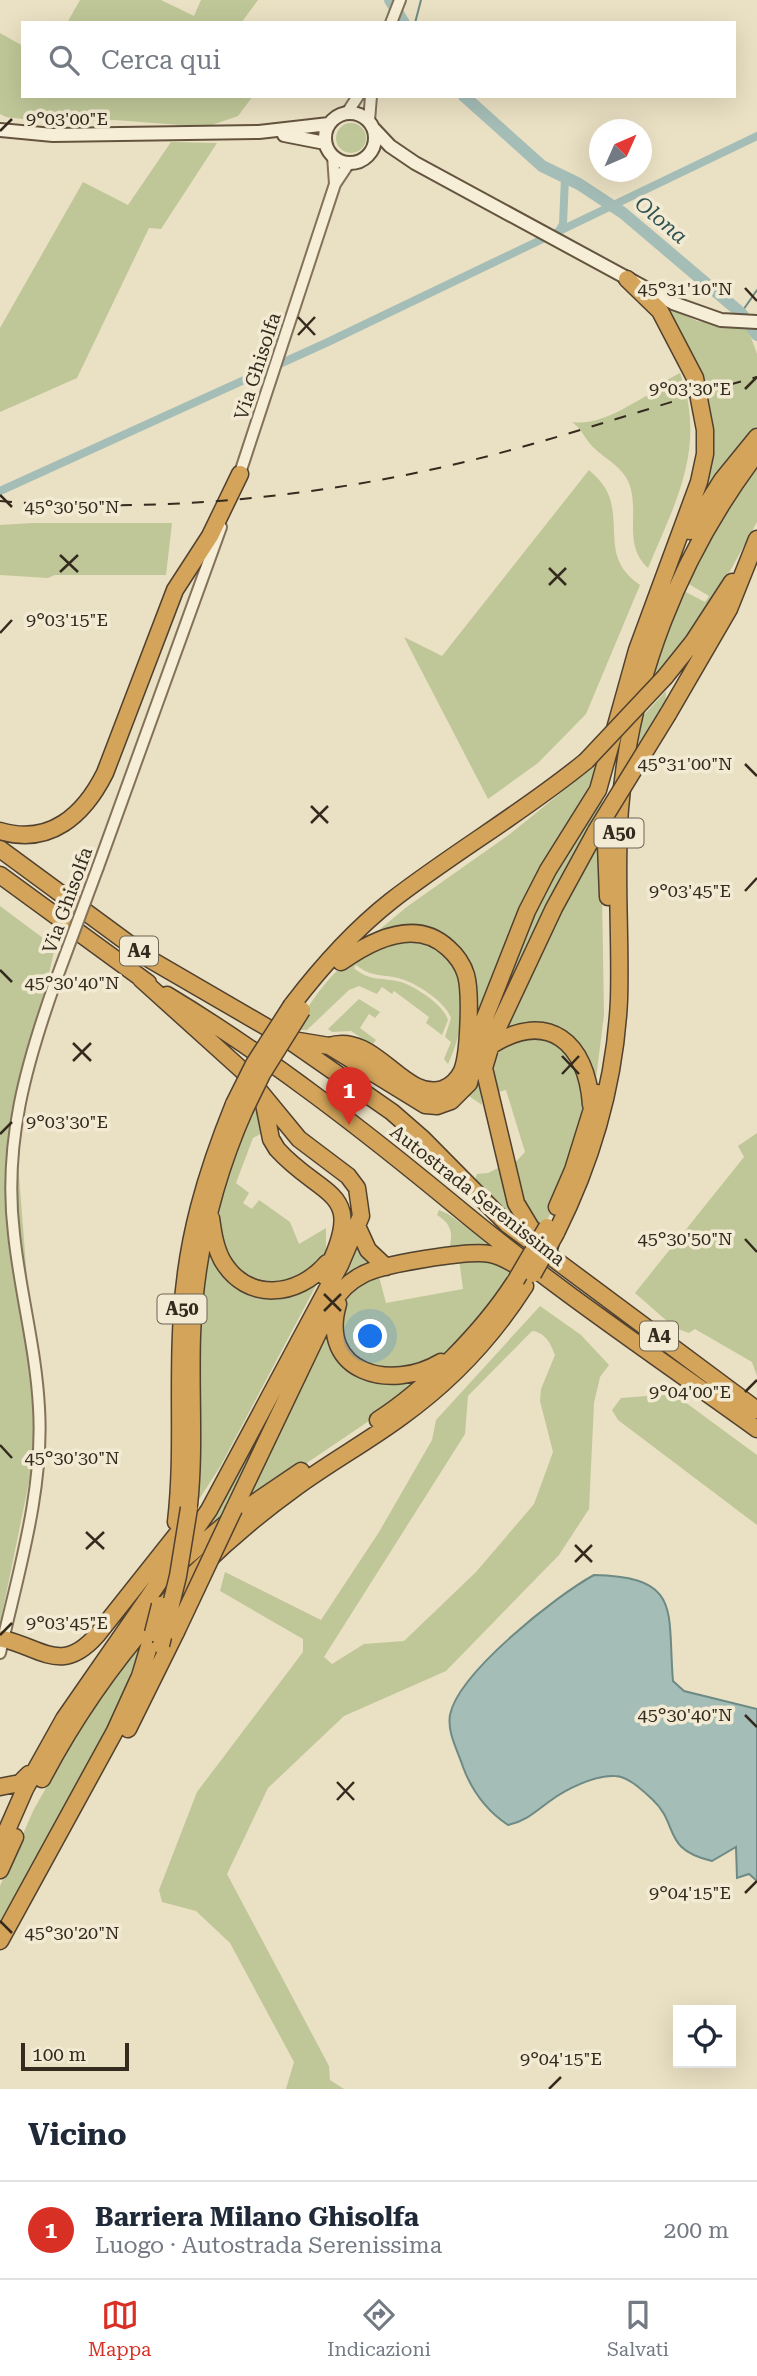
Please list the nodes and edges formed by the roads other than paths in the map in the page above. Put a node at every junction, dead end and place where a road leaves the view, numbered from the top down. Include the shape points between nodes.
1 (400, 0) edge
2 (393, 18) edge
3 (357, 98) edge
4 (371, 98) edge
5 (347, 113) junction
6 (329, 124) junction
7 (371, 125) junction
8 (0, 130) edge
9 (259, 132) junction
10 (325, 144) junction
11 (370, 152) junction
12 (333, 156) junction
13 (349, 163) junction
14 (415, 163) junction
15 (335, 184) junction
16 (627, 279) junction
17 (757, 322) edge
18 (757, 437) edge
19 (757, 453) edge
20 (240, 474) junction
21 (757, 538) edge
22 (659, 589) junction
23 (613, 742) junction
24 (519, 813) junction
25 (0, 831) edge
26 (0, 849) edge
27 (0, 875) edge
28 (341, 962) junction
29 (141, 979) junction
30 (297, 1008) junction
31 (287, 1039) junction
32 (492, 1045) junction
33 (329, 1046) junction
34 (261, 1090) junction
35 (239, 1106) junction
36 (591, 1114) junction
37 (209, 1207) junction
38 (358, 1228) junction
39 (552, 1230) junction
40 (331, 1258) junction
41 (386, 1267) junction
42 (521, 1283) junction
43 (592, 1287) junction
44 (343, 1289) junction
45 (608, 1322) junction
46 (455, 1352) junction
47 (757, 1410) edge
48 (757, 1429) edge
49 (165, 1577) junction
50 (157, 1639) junction
51 (2, 1646) edge
52 (138, 1710) junction
53 (43, 1755) junction
54 (0, 1787) edge
55 (0, 1846) edge
56 (0, 1870) edge
57 (25, 1899) junction
58 (0, 1941) edge

1 - 2 street
3 - 5 street
4 - 7 street
5 - 6 main road
5 - 7 main road via 356,113
6 - 9 main road
6 - 10 main road
7 - 11 main road via 375,138
7 - 14 main road
8 - 9 main road via 53,135
9 - 10 main road
10 - 12 main road
11 - 13 main road
11 - 14 main road
12 - 13 main road
12 - 15 street, Via Ghisolfa
13 - 15 street, Via Ghisolfa
14 - 16 main road
15 - 20 street, Via Ghisolfa
16 - 17 main road via 685,309
16 - 22 highway via 665,319 695,378 704,417 705,454 699,482
18 - 22 highway via 709,500
19 - 39 highway, A50 via 720,505 680,576 642,690 621,805 619,1000 612,1071 590,1155
20 - 25 highway via 210,536 174,590 92,797 54,830 26,835
20 - 51 street, Via Ghisolfa, bridge via 56,980 22,1086 12,1148 12,1215 37,1381 39,1433 36,1488
21 - 24 highway, A50, bridge via 707,622 665,677 586,761
21 - 32 highway, bridge via 729,609 554,908
22 - 23 highway via 627,681
23 - 33 highway via 598,790 527,911 484,1020 471,1076 461,1093 437,1106 418,1103
23 - 36 highway via 605,829 607,1018 601,1076
24 - 28 highway via 470,858 401,906
24 - 30 highway, A50 via 390,902 333,955
26 - 31 highway, Autostrada Serenissima / A4 via 151,960
27 - 29 highway, Autostrada Serenissima / A4
28 - 30 highway
28 - 33 highway via 373,942 401,934 421,934 445,945 466,975 464,1058 455,1082 431,1090 414,1084 358,1045 343,1041
29 - 34 highway
29 - 45 highway, Autostrada Serenissima / A4 via 226,1032 352,1123
30 - 35 highway, A50, bridge via 254,1064
31 - 33 highway
31 - 43 highway, Autostrada Serenissima / A4 via 392,1112 507,1224
32 - 36 highway via 525,1029 558,1035 584,1067
32 - 43 highway via 484,1068 486,1086 516,1203 531,1228
34 - 38 highway via 299,1139 357,1188
34 - 40 highway via 277,1149 340,1204 341,1231
35 - 37 highway
35 - 50 highway, A50, bridge via 202,1189 187,1262 176,1522
36 - 39 highway
37 - 40 highway via 222,1260 253,1288 272,1292 295,1287
37 - 50 highway, bridge via 194,1308 189,1508 178,1576
38 - 41 highway via 368,1250
38 - 49 highway via 216,1497
39 - 42 highway, A50, bridge
40 - 51 highway via 218,1479 97,1636 79,1652 63,1657
41 - 44 highway via 362,1275
41 - 45 highway via 462,1254 491,1254
42 - 46 highway
42 - 56 highway, A50 via 491,1332 456,1370 405,1415 296,1486 240,1530 150,1619 64,1740
43 - 47 highway, Autostrada Serenissima / A4
44 - 46 highway via 335,1315 336,1337 345,1355 364,1371 389,1378 410,1376
44 - 52 highway, bridge
45 - 48 highway, Autostrada Serenissima / A4
46 - 49 highway via 413,1394 235,1516
49 - 53 highway via 84,1687
50 - 52 highway
50 - 57 highway, A50 via 115,1731
52 - 57 highway via 76,1824
53 - 54 highway via 24,1781
53 - 55 highway
57 - 58 highway, A50

